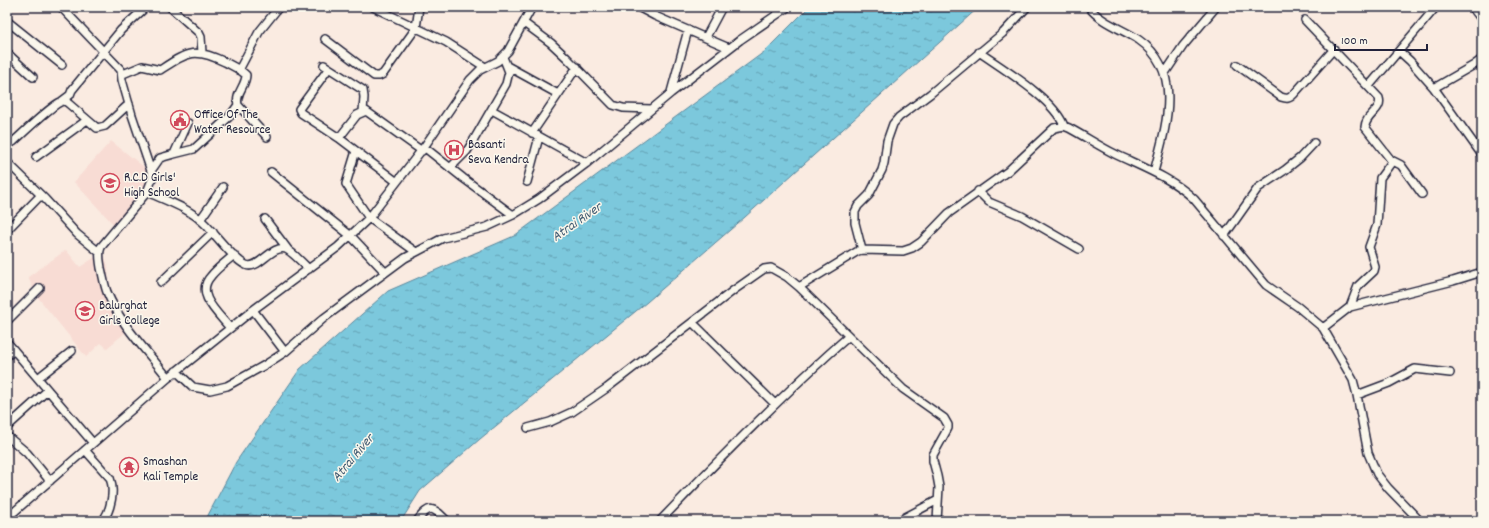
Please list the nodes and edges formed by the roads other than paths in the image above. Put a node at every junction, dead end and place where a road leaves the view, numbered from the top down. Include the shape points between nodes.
1 (61, 7) edge
2 (146, 7) edge
3 (170, 7) edge
4 (278, 7) edge
5 (373, 7) edge
6 (418, 7) edge
7 (532, 7) edge
8 (638, 7) edge
9 (722, 7) edge
10 (788, 7) edge
11 (1027, 7) edge
12 (1089, 7) edge
13 (1216, 7) edge
14 (1436, 7) edge
15 (1472, 7) edge
16 (1305, 20) dead end
17 (1482, 20) edge
18 (7, 21) edge
19 (524, 23) junction
20 (416, 28) junction
21 (688, 30) junction
22 (706, 37) junction
23 (325, 40) dead end
24 (729, 48) junction
25 (1334, 49) junction
26 (1399, 50) junction
27 (104, 51) junction
28 (7, 52) edge
29 (202, 52) junction
30 (979, 52) junction
31 (503, 57) junction
32 (1482, 59) edge
33 (62, 65) dead end
34 (1237, 65) dead end
35 (507, 66) junction
36 (485, 67) junction
37 (577, 67) junction
38 (239, 70) junction
39 (1165, 73) junction
40 (123, 74) junction
41 (33, 77) dead end
42 (1369, 86) junction
43 (1434, 88) junction
44 (671, 93) junction
45 (558, 94) junction
46 (62, 102) junction
47 (129, 104) junction
48 (238, 105) junction
49 (651, 109) junction
50 (492, 110) junction
51 (363, 112) junction
52 (87, 120) junction
53 (188, 124) dead end
54 (1064, 126) junction
55 (532, 133) junction
56 (540, 137) junction
57 (267, 138) dead end
58 (339, 138) junction
59 (12, 142) dead end
60 (1314, 143) dead end
61 (423, 149) junction
62 (356, 151) junction
63 (174, 154) junction
64 (1482, 155) edge
65 (36, 157) dead end
66 (1391, 160) junction
67 (7, 162) edge
68 (587, 163) junction
69 (450, 168) junction
70 (151, 171) junction
71 (271, 172) dead end
72 (1154, 172) junction
73 (397, 182) junction
74 (527, 182) dead end
75 (223, 187) dead end
76 (978, 191) junction
77 (147, 192) junction
78 (1422, 194) dead end
79 (41, 195) junction
80 (513, 215) junction
81 (369, 218) junction
82 (265, 219) dead end
83 (200, 220) junction
84 (7, 230) edge
85 (213, 232) junction
86 (350, 236) junction
87 (1224, 236) junction
88 (1078, 249) dead end
89 (862, 250) junction
90 (289, 251) junction
91 (99, 252) junction
92 (416, 252) junction
93 (234, 255) junction
94 (309, 268) junction
95 (385, 272) junction
96 (1482, 272) edge
97 (162, 282) dead end
98 (799, 287) junction
99 (40, 288) dead end
100 (1350, 307) junction
101 (253, 310) junction
102 (7, 321) edge
103 (693, 323) junction
104 (230, 328) junction
105 (1323, 328) junction
106 (849, 336) junction
107 (7, 342) edge
108 (14, 350) junction
109 (72, 351) dead end
110 (285, 352) junction
111 (7, 356) edge
112 (176, 371) junction
113 (1450, 373) dead end
114 (38, 378) junction
115 (168, 378) junction
116 (48, 390) junction
117 (1357, 395) junction
118 (775, 404) junction
119 (7, 427) edge
120 (528, 428) dead end
121 (7, 436) edge
122 (92, 443) junction
123 (85, 450) junction
124 (50, 481) junction
125 (938, 500) junction
126 (7, 518) edge
127 (1416, 520) edge
128 (103, 521) edge
129 (417, 521) edge
130 (447, 521) edge
131 (660, 521) edge
132 (898, 521) edge
133 (938, 521) edge

1 - 27 street
2 - 27 street via 121,30
3 - 29 street via 199,33
4 - 38 street via 259,32
5 - 20 street
6 - 20 street
7 - 19 street
8 - 21 street
9 - 22 street
10 - 24 street
11 - 30 street
12 - 39 street via 1101,18 1140,41 1154,55
13 - 39 street via 1183,46
14 - 26 street
15 - 17 street
16 - 25 street
18 - 33 street
19 - 31 street
19 - 37 street
20 - 23 street via 384,74 379,76 374,76
20 - 36 street via 446,42
21 - 22 street
21 - 44 street
22 - 24 street
24 - 44 street
25 - 34 street via 1288,98 1281,97
25 - 42 street
26 - 42 street
26 - 43 street
27 - 40 street
27 - 46 street
28 - 41 street
29 - 38 street
29 - 40 street via 190,53 160,70 142,66
30 - 54 street via 1019,79 1048,104 1061,117
30 - 89 street via 893,124 883,166 869,195 855,212
31 - 35 street
31 - 36 street
32 - 43 street
35 - 45 street
35 - 50 street via 509,72 506,84
36 - 61 street via 470,80
37 - 45 street
37 - 49 street via 613,105
38 - 48 street via 246,78 238,96
39 - 72 street via 1168,107
40 - 47 street via 122,80
42 - 66 street via 1380,101 1366,120 1365,127
43 - 64 street
44 - 49 street
45 - 55 street
46 - 52 street via 69,104
46 - 59 street
47 - 52 street via 102,128
47 - 70 street
48 - 57 street
48 - 63 street via 194,150
49 - 68 street
50 - 55 street
50 - 69 street via 467,150
51 - 58 street via 356,115
51 - 58 street via 363,90 327,66 300,109 301,113
51 - 61 street via 370,113
52 - 65 street
53 - 63 street
54 - 72 street
54 - 76 street via 1054,128 1008,171
55 - 56 street
56 - 68 street
56 - 74 street
58 - 62 street
60 - 87 street via 1300,158 1258,188
61 - 69 street
61 - 73 street
62 - 73 street
62 - 81 street via 346,184
63 - 70 street via 160,158
66 - 78 street via 1404,168
66 - 100 street via 1380,178 1377,225 1369,247 1374,271 1358,286
67 - 79 street
68 - 80 street via 565,181
69 - 80 street
70 - 77 street via 153,177
71 - 86 street
72 - 87 street via 1194,199
73 - 81 street
75 - 83 street
76 - 88 street via 989,202 1022,216
76 - 89 street via 949,212 912,248 903,251
77 - 83 street via 182,208
77 - 91 street
79 - 84 street
79 - 91 street via 68,225
80 - 92 street via 487,227 443,238
81 - 86 street
81 - 92 street
82 - 90 street
83 - 85 street
85 - 93 street
85 - 97 street
86 - 94 street
86 - 95 street
87 - 105 street via 1266,285
89 - 98 street
90 - 93 street via 278,249 250,267
90 - 94 street
91 - 115 street via 105,287 115,307
92 - 95 street
93 - 104 street via 210,277 204,290 207,299
94 - 101 street
95 - 110 street via 324,318
96 - 100 street
98 - 103 street via 775,269 768,267
98 - 106 street
99 - 102 street
100 - 105 street
101 - 104 street
101 - 110 street
103 - 118 street
103 - 120 street via 572,412
104 - 112 street
105 - 117 street via 1353,380
106 - 118 street
106 - 125 street via 903,389 946,421 948,428 935,451 933,461 937,476
107 - 108 street
108 - 111 street
108 - 114 street
109 - 114 street
110 - 112 street via 227,386 210,390 194,387
112 - 115 street
113 - 117 street via 1415,369
114 - 116 street
115 - 122 street
116 - 119 street
116 - 122 street
117 - 127 street via 1368,453 1377,474
118 - 131 street
121 - 124 street via 27,454
122 - 123 street
123 - 124 street
123 - 128 street via 112,483 110,505
124 - 126 street
125 - 132 street
125 - 133 street
129 - 130 street via 424,512 432,509 439,512

